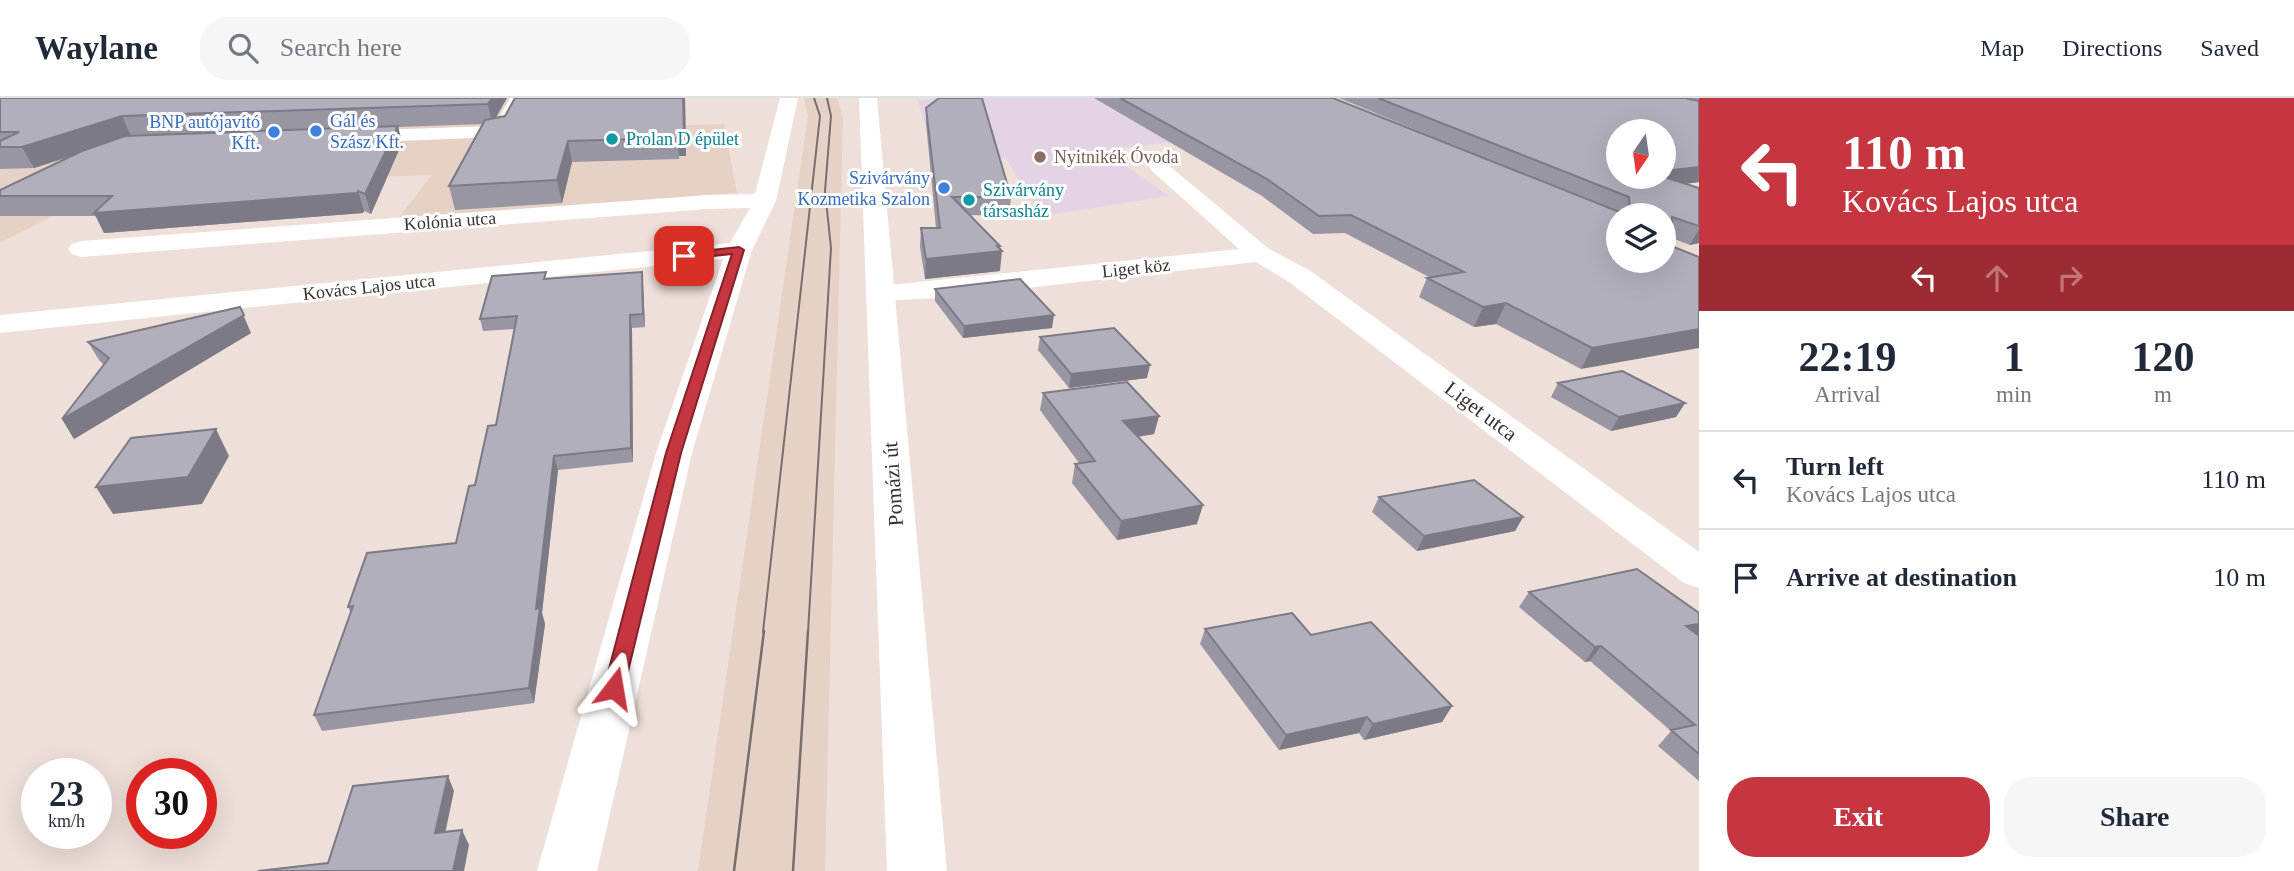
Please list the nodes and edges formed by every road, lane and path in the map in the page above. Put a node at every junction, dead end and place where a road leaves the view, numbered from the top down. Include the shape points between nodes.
1 (519, 98) edge
2 (789, 98) edge
3 (868, 98) edge
4 (323, 138) edge
5 (1159, 167) dead end
6 (765, 201) junction
7 (81, 249) dead end
8 (739, 250) junction
9 (1260, 254) junction
10 (880, 293) junction
11 (0, 324) edge
12 (1699, 573) edge
13 (567, 871) edge
14 (917, 871) edge

1 - 4 street via 500,131
2 - 6 street
3 - 10 street, Pomázi út
5 - 9 street
6 - 7 street, Kolónia utca
6 - 8 street
8 - 11 street, Kovács Lajos utca
8 - 13 street via 674,453
9 - 10 street, Liget köz
9 - 12 street, Liget utca via 1299,276
10 - 14 street, Pomázi út

